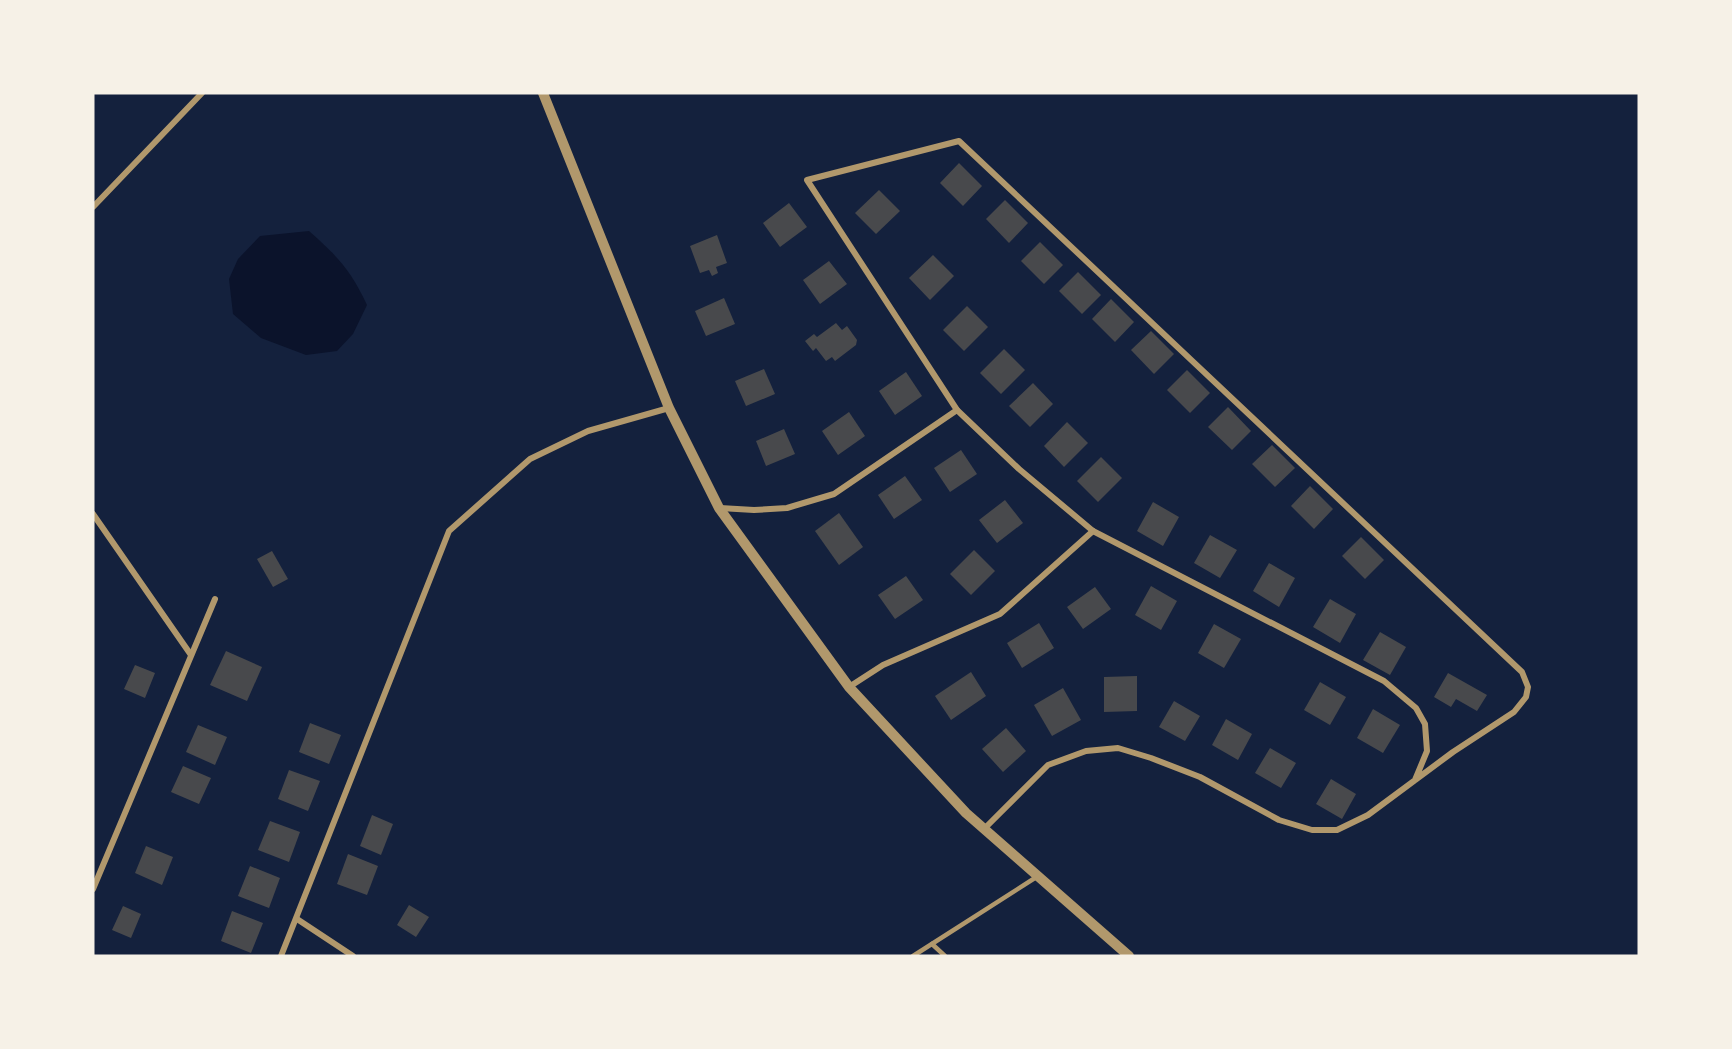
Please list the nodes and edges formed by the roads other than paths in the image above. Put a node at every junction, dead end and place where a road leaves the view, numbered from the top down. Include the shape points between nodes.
1 (202, 93) edge
2 (543, 93) edge
3 (93, 207) edge
4 (669, 408) junction
5 (957, 410) junction
6 (719, 508) junction
7 (93, 514) edge
8 (1094, 531) junction
9 (216, 599) dead end
10 (191, 655) junction
11 (849, 687) junction
12 (1415, 780) junction
13 (984, 829) junction
14 (1038, 876) junction
15 (93, 889) edge
16 (297, 919) junction
17 (932, 944) junction
18 (281, 956) edge
19 (353, 956) edge
20 (913, 956) edge
21 (945, 956) edge
22 (1129, 956) edge

1 - 3 street
2 - 4 street
4 - 6 street
4 - 16 street via 588,431 530,459 448,531
5 - 6 street via 834,494 787,508
5 - 8 street via 1019,469
5 - 12 street via 807,180 959,141 1522,672 1528,687 1526,697 1514,712
6 - 11 street
7 - 10 street
8 - 11 street via 1000,614 883,665
8 - 12 street via 1384,681 1416,708 1425,724 1427,751
9 - 10 street
10 - 15 street
11 - 13 street
12 - 13 street via 1358,820 1337,830 1312,830 1279,820 1200,777 1151,758 1118,748 1086,751 1048,765
13 - 14 street
14 - 17 lane
14 - 22 street
16 - 18 street
16 - 19 street
17 - 20 lane
17 - 21 lane

